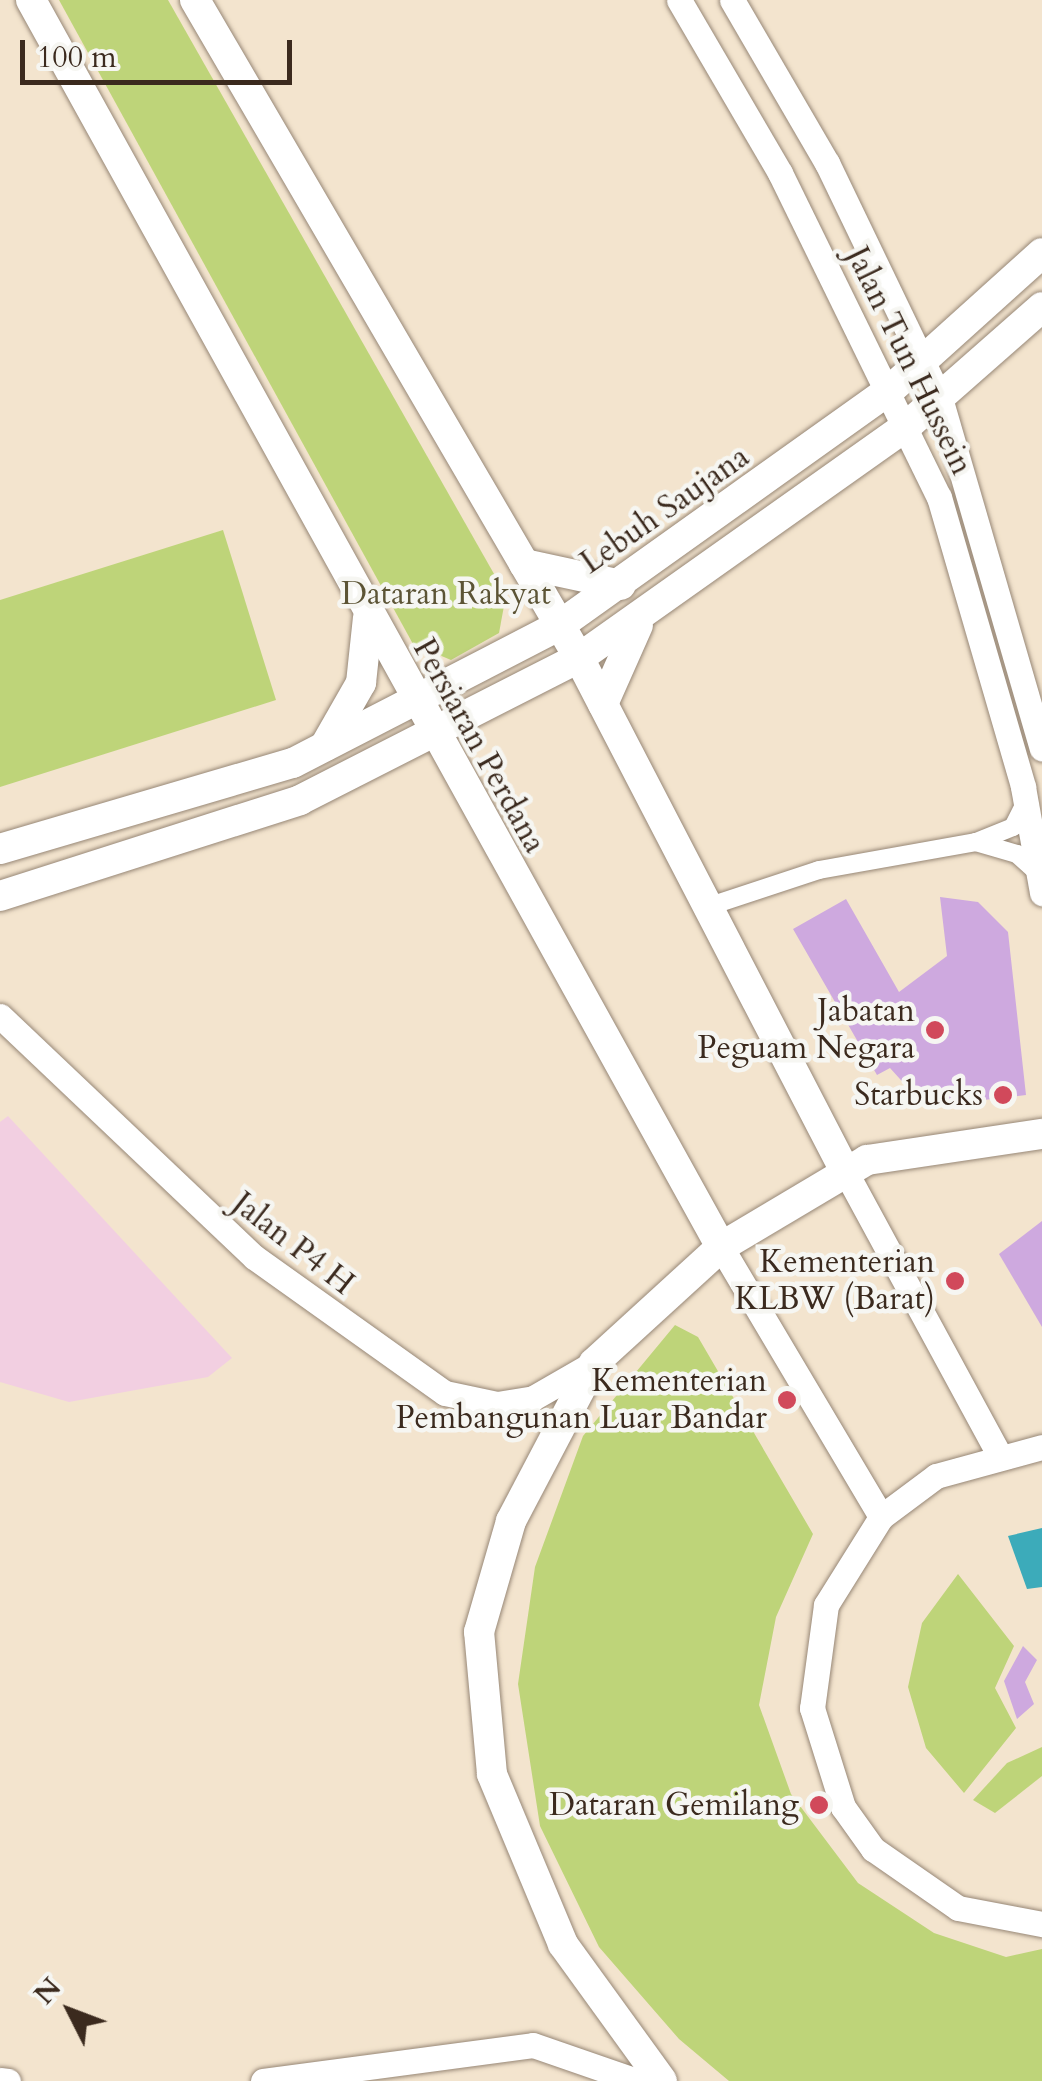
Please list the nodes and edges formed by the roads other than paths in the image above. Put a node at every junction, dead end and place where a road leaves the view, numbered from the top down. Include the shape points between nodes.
1 (32, 0) edge
2 (195, 0) edge
3 (679, 0) edge
4 (732, 0) edge
5 (1042, 253) edge
6 (1042, 307) edge
7 (922, 363) junction
8 (891, 389) junction
9 (940, 398) junction
10 (909, 424) junction
11 (524, 564) junction
12 (621, 585) junction
13 (368, 618) junction
14 (641, 620) junction
15 (560, 625) junction
16 (579, 658) junction
17 (416, 704) junction
18 (603, 704) junction
19 (434, 738) junction
20 (1042, 748) edge
21 (323, 749) junction
22 (381, 763) junction
23 (458, 780) junction
24 (1026, 802) junction
25 (976, 842) junction
26 (0, 848) edge
27 (1040, 883) edge
28 (0, 896) edge
29 (707, 907) junction
30 (0, 1016) edge
31 (1042, 1117) edge
32 (1028, 1134) edge
33 (844, 1169) junction
34 (721, 1247) junction
35 (594, 1363) junction
36 (1042, 1448) edge
37 (998, 1453) junction
38 (881, 1517) junction
39 (1042, 1924) edge
40 (0, 2080) edge
41 (8, 2081) edge
42 (263, 2081) edge
43 (637, 2081) edge
44 (662, 2081) edge

1 - 13 main road, Persiaran Perdana
2 - 11 main road
3 - 8 street, Jalan Tun Hussein
4 - 7 street, Jalan Tun Hussein via 827,163
5 - 7 main road, Lebuh Saujana
6 - 9 main road
7 - 8 main road, Lebuh Saujana
7 - 9 street, Jalan Tun Hussein
8 - 10 street, Jalan Tun Hussein
8 - 12 main road, Lebuh Saujana
9 - 10 main road
9 - 20 street, Jalan Tun Hussein
10 - 14 main road
10 - 24 street, Jalan Tun Hussein via 940,497
11 - 12 main road
11 - 15 main road
12 - 15 main road, Lebuh Saujana
13 - 17 main road, Persiaran Perdana
13 - 21 main road via 361,682
14 - 16 main road
14 - 18 main road
15 - 16 main road
15 - 17 main road, Lebuh Saujana
16 - 18 main road
16 - 19 main road
17 - 19 main road, Persiaran Perdana
17 - 21 main road, Lebuh Saujana
18 - 29 main road
19 - 22 main road
19 - 23 main road, Persiaran Perdana
21 - 26 main road, Lebuh Saujana via 146,812
22 - 23 main road
22 - 28 main road via 160,851
23 - 34 main road, Persiaran Perdana
24 - 25 street via 1012,827
24 - 27 street, Jalan Tun Hussein
25 - 27 street via 1006,848
25 - 29 street via 819,870
29 - 33 main road
30 - 35 street, Jalan P4 H via 155,1173 406,1371 445,1393 498,1404 534,1398
31 - 32 street
32 - 33 main road via 904,1149
33 - 34 main road
33 - 37 street
34 - 35 main road
34 - 38 street, Persiaran Perdana
35 - 44 main road via 495,1565 478,1632 480,1700 492,1774 540,1898 606,2011
36 - 37 street
37 - 38 street via 936,1476
38 - 39 street via 848,1558 817,1639 812,1708 822,1759 842,1806 913,1883 958,1908
40 - 41 street
42 - 43 street via 533,2045

